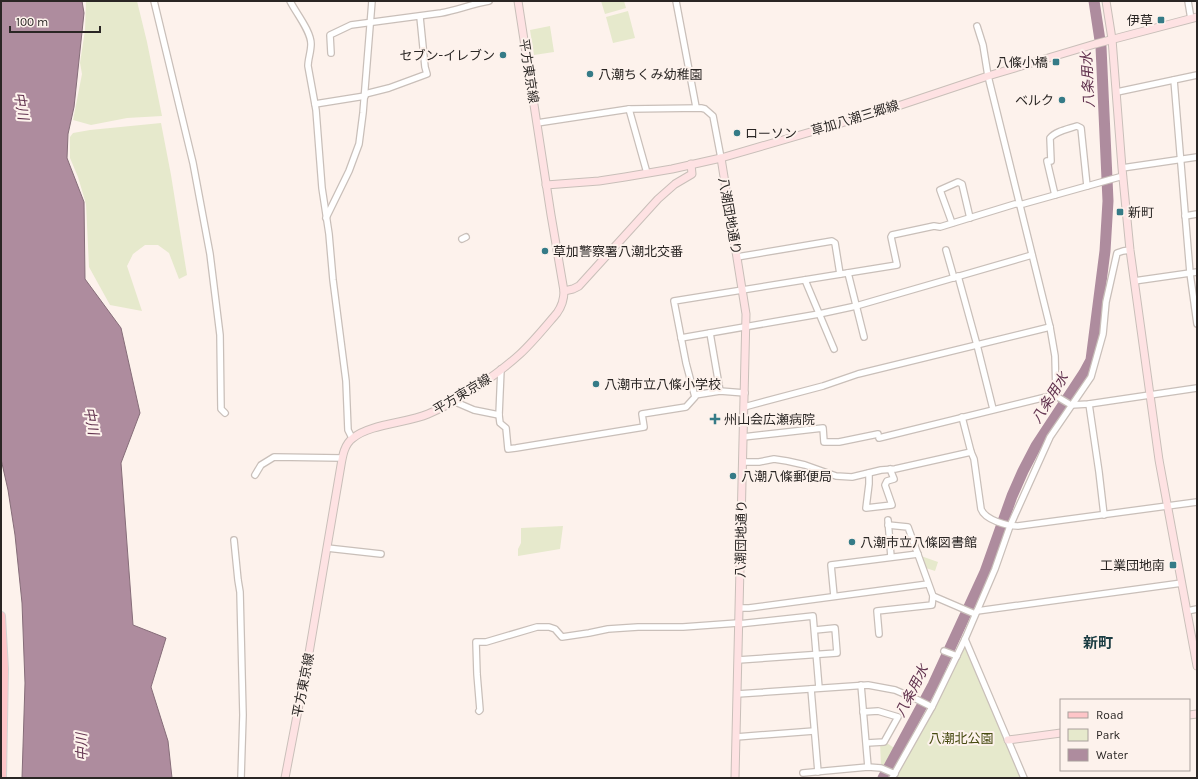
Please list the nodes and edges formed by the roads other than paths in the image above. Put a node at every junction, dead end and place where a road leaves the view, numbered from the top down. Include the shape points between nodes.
1 (154, 1) edge
2 (290, 1) edge
3 (372, 1) edge
4 (489, 1) edge
5 (518, 1) edge
6 (676, 1) edge
7 (1106, 1) edge
8 (1188, 1) edge
9 (420, 17) junction
10 (1194, 18) edge
11 (371, 23) junction
12 (977, 26) dead end
13 (1112, 39) junction
14 (330, 52) dead end
15 (1197, 75) edge
16 (988, 76) junction
17 (1174, 80) junction
18 (1117, 92) junction
19 (365, 95) junction
20 (315, 104) junction
21 (696, 107) junction
22 (629, 109) junction
23 (537, 123) junction
24 (1197, 157) edge
25 (721, 158) junction
26 (1181, 159) junction
27 (691, 164) junction
28 (1122, 168) junction
29 (647, 173) junction
30 (1123, 176) junction
31 (546, 185) junction
32 (1087, 186) junction
33 (1055, 195) junction
34 (1019, 204) junction
35 (1197, 214) edge
36 (1185, 216) junction
37 (970, 218) junction
38 (326, 219) junction
39 (952, 223) junction
40 (946, 250) dead end
41 (1130, 250) junction
42 (1032, 255) junction
43 (737, 257) junction
44 (1197, 272) edge
45 (848, 273) junction
46 (1190, 273) junction
47 (840, 274) junction
48 (956, 277) junction
49 (805, 280) junction
50 (1134, 281) junction
51 (743, 290) junction
52 (564, 291) junction
53 (856, 306) junction
54 (819, 314) junction
55 (1197, 324) edge
56 (746, 326) junction
57 (1050, 327) junction
58 (710, 333) junction
59 (864, 337) dead end
60 (681, 338) junction
61 (977, 345) junction
62 (834, 349) dead end
63 (501, 369) junction
64 (1197, 388) edge
65 (720, 391) junction
66 (745, 392) junction
67 (695, 395) junction
68 (1150, 395) junction
69 (1056, 396) junction
70 (453, 401) junction
71 (1071, 404) junction
72 (1089, 404) junction
73 (744, 407) junction
74 (993, 409) junction
75 (225, 413) dead end
76 (499, 415) junction
77 (962, 417) junction
78 (743, 437) junction
79 (352, 438) junction
80 (971, 452) junction
81 (342, 458) junction
82 (743, 462) junction
83 (890, 469) junction
84 (869, 473) junction
85 (255, 475) dead end
86 (1197, 502) edge
87 (1168, 506) junction
88 (1104, 515) junction
89 (1010, 526) junction
90 (234, 540) dead end
91 (327, 548) junction
92 (381, 554) dead end
93 (918, 554) junction
94 (891, 557) junction
95 (1182, 583) junction
96 (928, 584) junction
97 (834, 596) junction
98 (933, 596) junction
99 (739, 608) junction
100 (1197, 609) edge
101 (1187, 611) junction
102 (975, 613) junction
103 (1, 616) edge
104 (738, 623) junction
105 (815, 630) junction
106 (879, 634) dead end
107 (965, 639) junction
108 (2, 641) edge
109 (944, 651) dead end
110 (816, 655) junction
111 (955, 655) junction
112 (738, 660) junction
113 (1197, 666) edge
114 (861, 685) junction
115 (819, 688) junction
116 (811, 689) junction
117 (737, 694) junction
118 (930, 706) junction
119 (479, 711) dead end
120 (863, 712) junction
121 (814, 731) junction
122 (1060, 733) edge
123 (736, 737) junction
124 (1008, 740) junction
125 (866, 743) junction
126 (868, 767) junction
127 (804, 772) dead end
128 (818, 772) junction
129 (893, 776) edge
130 (2, 778) edge
131 (241, 778) edge
132 (285, 778) edge
133 (735, 778) edge
134 (1024, 778) edge

1 - 75 street via 193,163 210,254 220,334 221,409
2 - 20 street via 310,38 308,66
3 - 11 street
4 - 9 street via 455,11
5 - 23 main road, 平方東京線
6 - 21 street
7 - 13 main road
8 - 10 street
9 - 11 street
9 - 19 street via 427,74
10 - 13 main road, 草加八潮三郷線
11 - 14 street via 351,25 330,35
11 - 19 street
12 - 16 street
13 - 16 main road, 草加八潮三郷線
13 - 18 main road
15 - 17 street
16 - 25 main road, 草加八潮三郷線 via 886,110
16 - 34 street
17 - 18 street
17 - 26 street
18 - 28 main road
19 - 20 street
19 - 38 street via 359,144 350,171
20 - 38 street
21 - 22 street
21 - 25 street via 705,109 713,116
22 - 23 street
22 - 29 street
23 - 31 main road, 平方東京線
24 - 26 street
25 - 27 main road, 草加八潮三郷線
25 - 43 main road, 八潮団地通り
26 - 28 street
26 - 36 street
27 - 29 main road, 草加八潮三郷線
27 - 52 main road via 692,174 658,198 579,286
28 - 30 main road
29 - 31 main road, 草加八潮三郷線 via 599,181
30 - 32 street
30 - 41 main road
31 - 52 main road, 平方東京線
32 - 33 street
32 - 33 street via 1081,128 1077,126 1056,133 1050,138 1051,161 1047,162
33 - 34 street
34 - 37 street
34 - 42 street
35 - 36 street
36 - 46 street
37 - 39 street
37 - 39 street via 962,184 958,182 940,190
38 - 79 street via 346,381 348,430
39 - 45 street via 892,235 897,264
40 - 48 street
41 - 50 main road
41 - 71 street via 1117,253 1097,358 1091,377
42 - 48 street
42 - 57 street
43 - 47 street via 832,242 835,243
43 - 51 main road, 八潮団地通り
44 - 46 street
45 - 47 street
45 - 53 street
46 - 50 street
46 - 55 street
47 - 49 street
48 - 53 street
48 - 61 street
49 - 51 street
49 - 54 street
50 - 68 main road
51 - 56 main road, 八潮団地通り
51 - 60 street via 674,301
52 - 63 main road, 平方東京線 via 557,313 521,353
53 - 54 street
53 - 59 street
54 - 56 street
54 - 62 street
56 - 58 street
56 - 66 main road, 八潮団地通り
57 - 61 street
57 - 69 street via 1055,356
58 - 60 street
58 - 65 street
60 - 67 street
61 - 73 street via 858,374
61 - 74 street
63 - 70 main road, 平方東京線
63 - 76 street
64 - 68 street
65 - 66 street
65 - 67 street
66 - 73 main road, 八潮団地通り
67 - 76 street via 686,407 642,414 644,427 508,449 506,428 500,423
68 - 72 street
68 - 87 main road
69 - 71 street
69 - 74 street
70 - 76 street via 474,410
70 - 79 main road, 平方東京線 via 427,415 376,428
71 - 72 street
71 - 89 street via 1050,437
72 - 88 street
73 - 78 main road, 八潮団地通り
74 - 77 street
77 - 78 street via 839,442 824,442 823,428
77 - 80 street
78 - 82 main road, 八潮団地通り
79 - 81 main road, 平方東京線
80 - 83 street
80 - 89 street via 983,513
81 - 85 street via 274,458 261,465
81 - 91 main road, 平方東京線
82 - 84 street via 787,460 836,476 852,477
82 - 99 main road, 八潮団地通り
83 - 84 street
83 - 84 street via 894,479 884,485 892,505 866,508
86 - 87 street
87 - 88 street
87 - 95 main road
88 - 89 street
89 - 102 street via 995,569
90 - 131 street via 240,592
91 - 92 street
91 - 132 main road, 平方東京線 via 310,653
93 - 94 street
93 - 94 street via 908,527 888,523
93 - 96 street
94 - 97 street via 831,565
95 - 101 main road
95 - 102 street
96 - 97 street
96 - 98 street
97 - 99 street
98 - 102 street
98 - 106 street via 932,605 877,611
99 - 104 main road, 八潮団地通り
100 - 101 street
101 - 113 main road
102 - 107 street
103 - 108 main road
104 - 105 street via 813,616
104 - 112 main road, 八潮団地通り
104 - 119 street via 608,629 562,637 555,629 537,627 486,642 476,642
105 - 110 street
105 - 110 street via 835,628 837,653
107 - 111 street
107 - 124 street
108 - 130 main road
109 - 111 street
110 - 112 street
110 - 115 street
111 - 118 street
112 - 117 main road, 八潮団地通り
114 - 115 street
114 - 118 street via 896,690
114 - 120 street
115 - 116 street
116 - 117 street
116 - 121 street
117 - 123 main road, 八潮団地通り
118 - 129 street
120 - 125 street
120 - 125 street via 878,711 898,717 884,742
121 - 123 street
121 - 128 street
122 - 124 main road
123 - 133 main road, 八潮団地通り
124 - 134 street
125 - 126 street
126 - 128 street
126 - 129 street via 881,768
127 - 128 street

